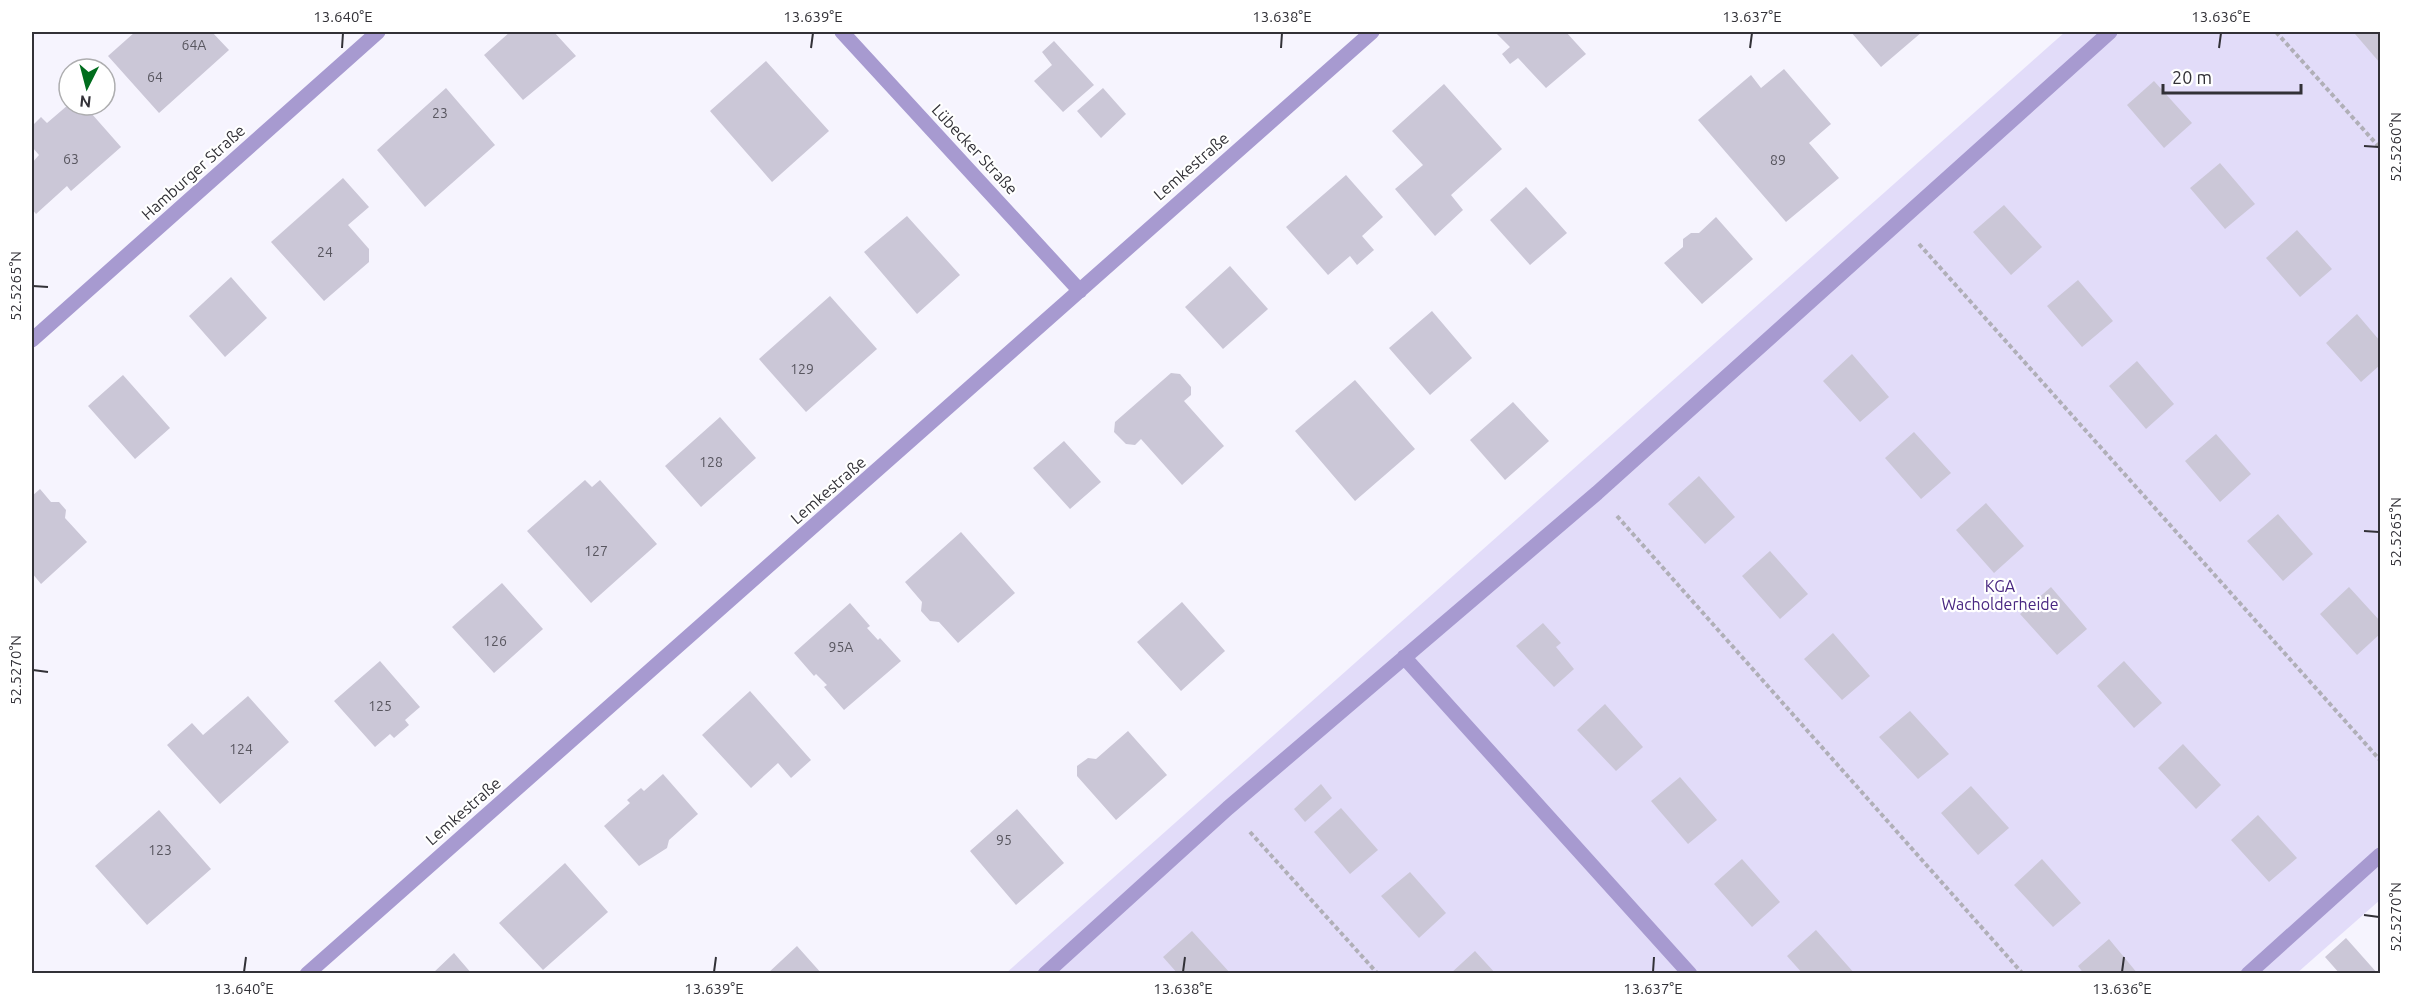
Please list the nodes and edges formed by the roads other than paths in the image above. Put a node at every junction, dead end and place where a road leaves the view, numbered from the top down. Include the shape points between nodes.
1 (378, 32) edge
2 (842, 32) edge
3 (1372, 32) edge
4 (2109, 32) edge
5 (1080, 291) junction
6 (32, 340) edge
7 (1404, 657) junction
8 (2380, 855) edge
9 (307, 974) edge
10 (1045, 974) edge
11 (1690, 974) edge
12 (2248, 974) edge

1 - 6 street, Hamburger Straße
2 - 5 street, Lübecker Straße
3 - 5 street, Lemkestraße
4 - 7 street via 1597,493
5 - 9 street, Lemkestraße
7 - 10 street via 1228,808
7 - 11 street
8 - 12 street

